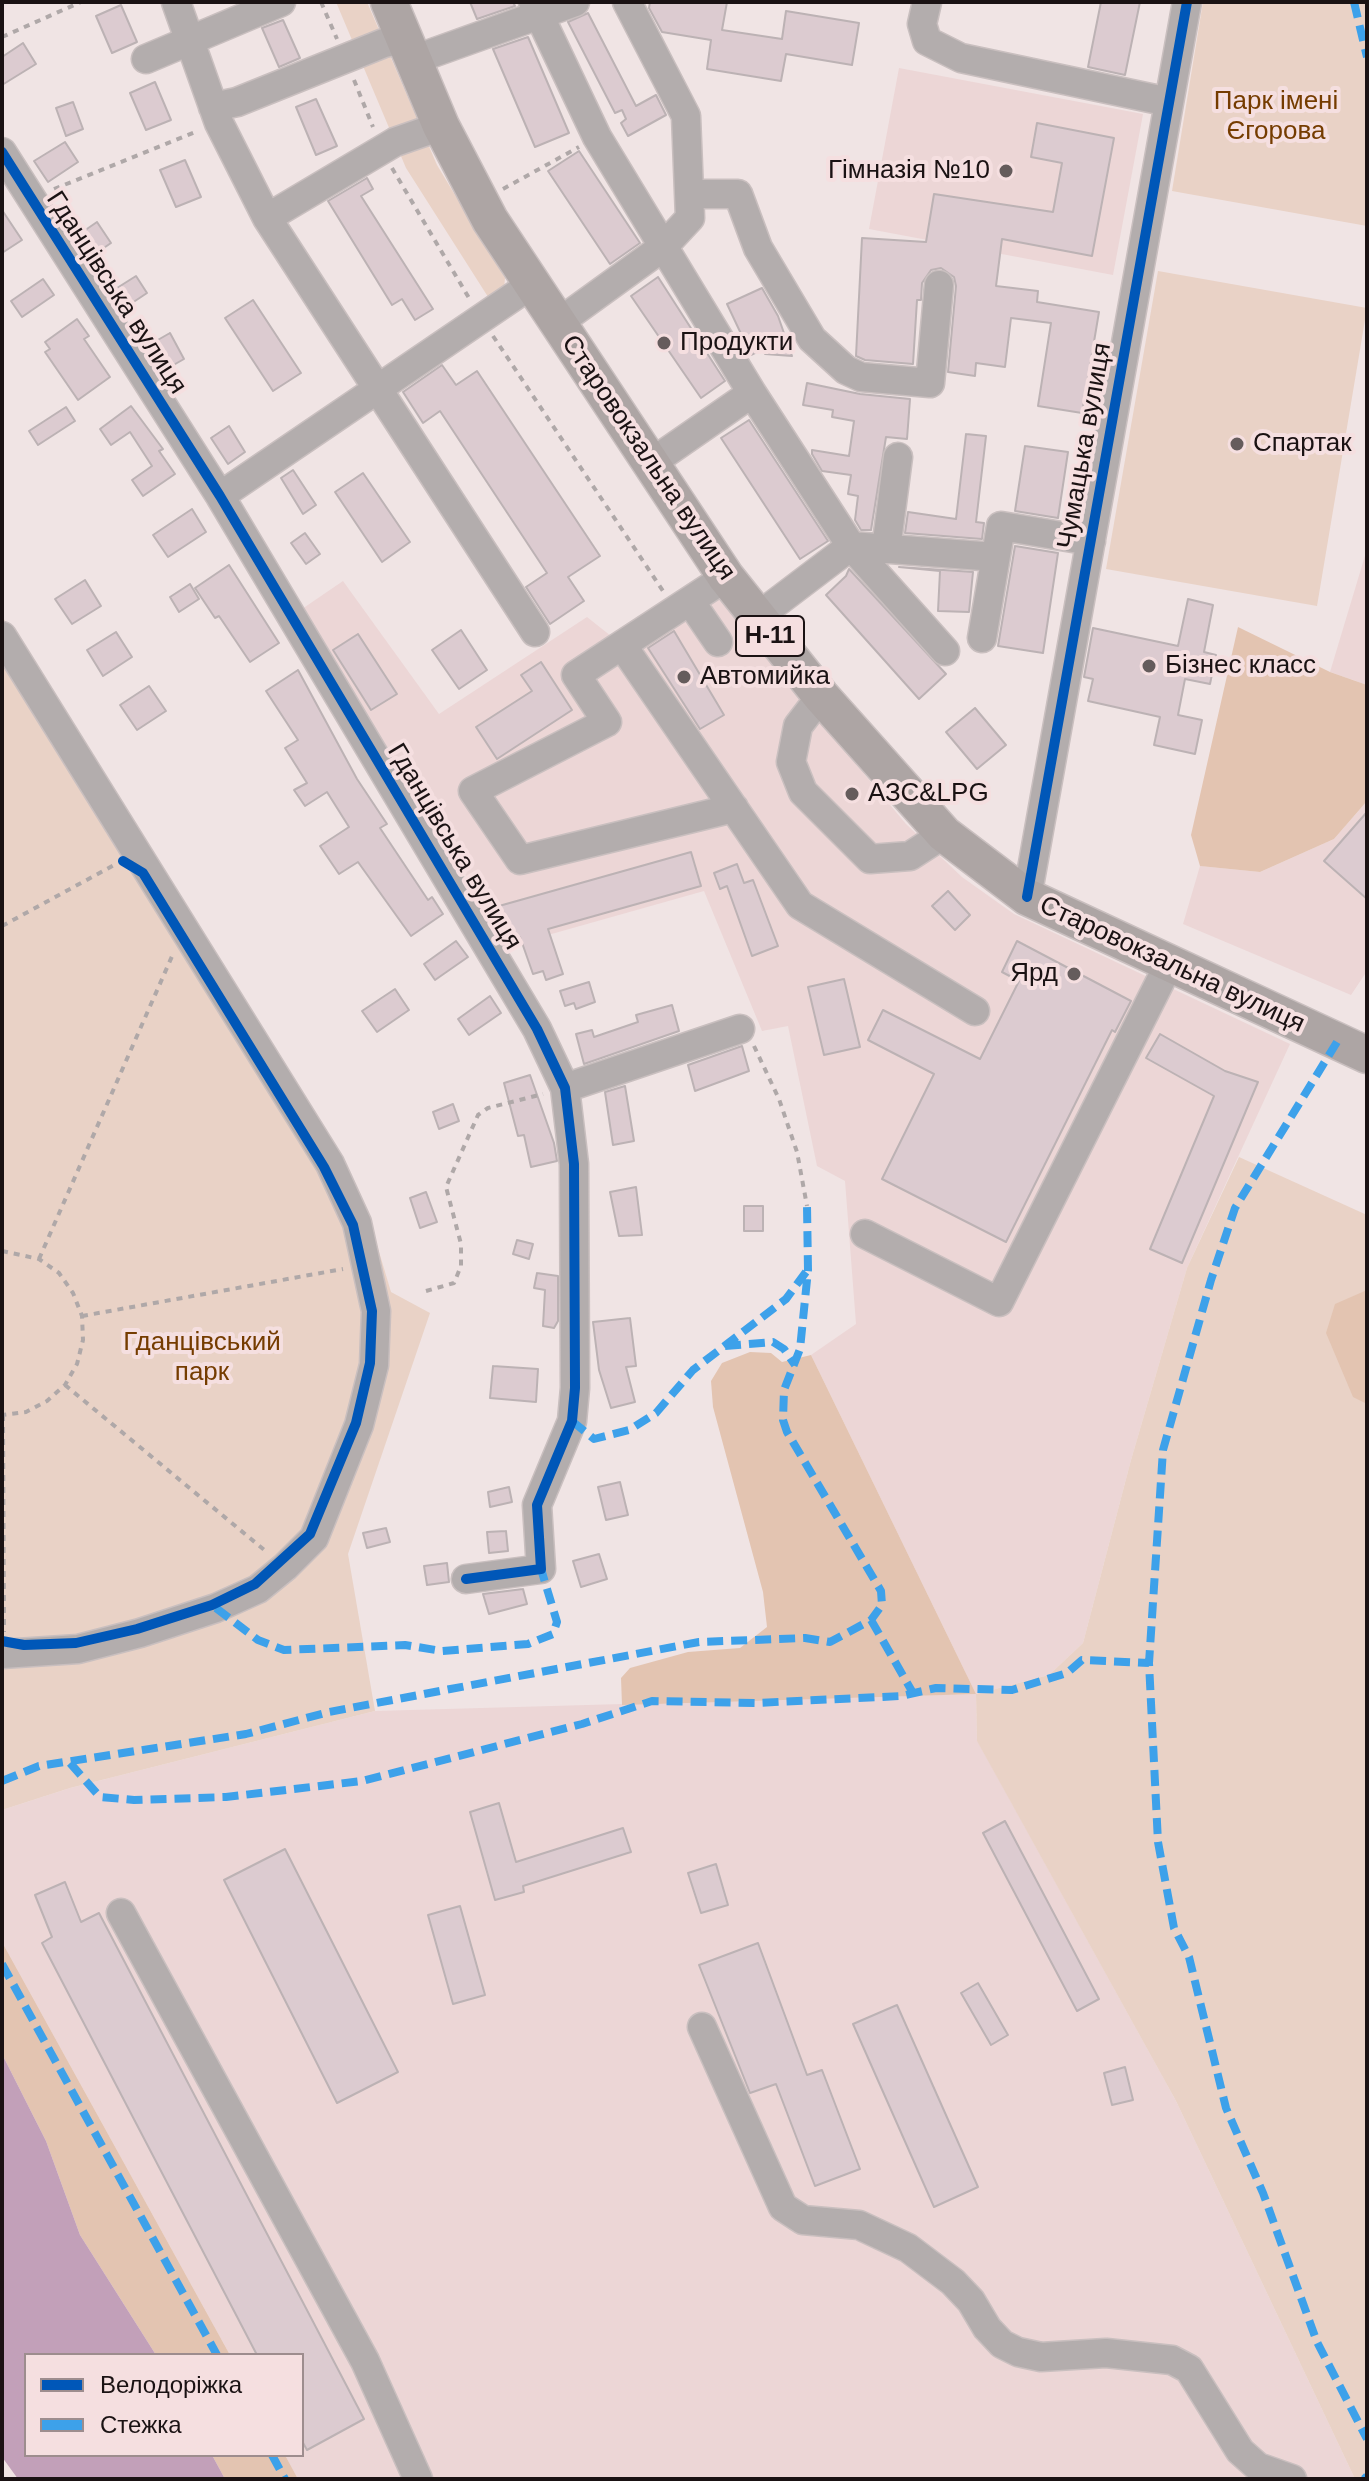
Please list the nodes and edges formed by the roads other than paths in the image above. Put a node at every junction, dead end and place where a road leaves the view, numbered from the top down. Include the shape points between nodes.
1 (176, 2) edge
2 (281, 2) edge
3 (389, 2) edge
4 (575, 2) edge
5 (627, 2) edge
6 (927, 2) edge
7 (1187, 2) edge
8 (536, 9) edge
9 (189, 41) junction
10 (409, 50) junction
11 (146, 59) dead end
12 (1169, 102) junction
13 (216, 115) junction
14 (441, 126) junction
15 (2, 152) edge
16 (689, 194) junction
17 (267, 218) junction
18 (663, 247) junction
19 (532, 284) junction
20 (939, 285) dead end
21 (558, 323) junction
22 (377, 391) junction
23 (752, 393) junction
24 (898, 457) dead end
25 (651, 463) junction
26 (220, 496) junction
27 (1091, 541) junction
28 (851, 546) junction
29 (886, 549) junction
30 (995, 557) junction
31 (726, 577) junction
32 (690, 601) junction
33 (756, 618) junction
34 (535, 632) dead end
35 (2, 636) edge
36 (982, 638) dead end
37 (718, 642) dead end
38 (622, 645) junction
39 (945, 651) dead end
40 (821, 696) junction
41 (734, 808) junction
42 (944, 834) junction
43 (1027, 897) junction
44 (1170, 962) junction
45 (975, 1011) dead end
46 (740, 1029) road end
47 (1367, 1055) edge
48 (565, 1088) junction
49 (865, 1234) dead end
50 (466, 1579) dead end
51 (5, 1645) edge
52 (121, 1913) dead end
53 (702, 2027) dead end
54 (418, 2479) edge
55 (1292, 2479) edge

1 - 9 street
2 - 9 street
3 - 10 main road, Старовокзальна вулиця / Н-11
4 - 8 street
5 - 16 street via 686,116
6 - 12 street via 922,24 927,41 961,58
7 - 12 street, Чумацька вулиця
8 - 10 street
8 - 18 street via 597,137
9 - 11 street
9 - 13 street
10 - 13 street via 384,43
10 - 14 main road, Старовокзальна вулиця / Н-11
12 - 27 street, Чумацька вулиця
13 - 17 street
14 - 17 street via 395,142
14 - 19 main road, Старовокзальна вулиця / Н-11 via 480,202
15 - 26 street, Гданцівська вулиця
16 - 18 street via 690,218
16 - 20 street via 738,194 758,248 812,339 861,377 930,383
17 - 22 street
18 - 21 street
18 - 23 street
19 - 21 main road, Старовокзальна вулиця / Н-11
19 - 22 street
21 - 25 main road, Старовокзальна вулиця / Н-11
22 - 26 street
22 - 34 street
23 - 25 street
23 - 28 street
24 - 29 street
25 - 31 main road, Старовокзальна вулиця / Н-11
26 - 48 street, Гданцівська вулиця via 537,1029
27 - 30 street via 1001,526
27 - 43 street, Чумацька вулиця
28 - 29 street
28 - 33 street
28 - 39 street
29 - 30 street
30 - 36 street
31 - 32 street
31 - 33 main road, Старовокзальна вулиця / Н-11
32 - 37 street
32 - 38 street
33 - 40 main road, Старовокзальна вулиця / Н-11
35 - 51 street via 330,1164 357,1223 376,1311 374,1365 359,1425 314,1538 285,1567 258,1589 140,1633 78,1649
38 - 41 street
38 - 41 street via 576,675 607,722 473,791 520,860
40 - 42 main road, Старовокзальна вулиця / Н-11
40 - 42 street via 798,726 791,762 803,792 870,859 910,856
41 - 45 street via 800,905
42 - 43 main road, Старовокзальна вулиця / Н-11
43 - 44 main road, Старовокзальна вулиця / Н-11
44 - 47 main road, Старовокзальна вулиця / Н-11
44 - 49 street via 999,1302
46 - 48 street
48 - 50 street, Гданцівська вулиця via 574,1164 572,1421 537,1505 541,1569
52 - 54 street via 365,2361
53 - 55 street via 783,2207 803,2220 859,2225 908,2248 953,2282 1002,2344 1018,2352 1041,2357 1106,2353 1172,2360 1189,2369 1240,2451 1258,2467

